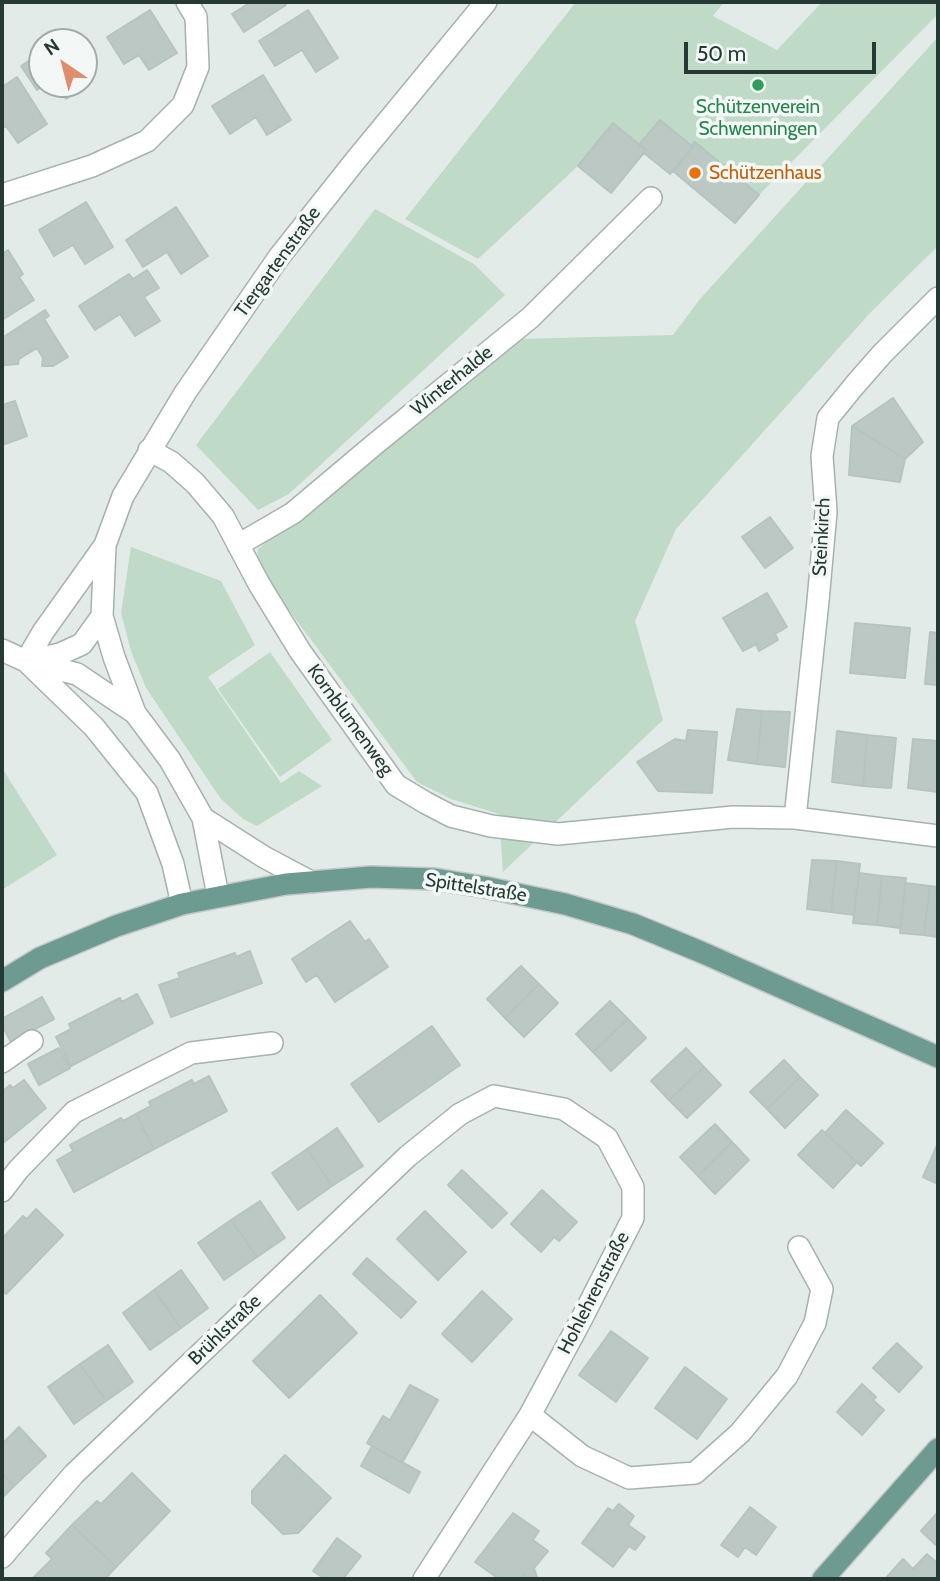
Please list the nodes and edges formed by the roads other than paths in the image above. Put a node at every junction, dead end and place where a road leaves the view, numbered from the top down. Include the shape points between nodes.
1 (187, 2) edge
2 (486, 2) edge
3 (2, 195) edge
4 (650, 198) dead end
5 (938, 298) edge
6 (149, 450) junction
7 (238, 544) junction
8 (105, 545) junction
9 (102, 616) junction
10 (2, 650) edge
11 (26, 661) junction
12 (135, 713) junction
13 (203, 818) junction
14 (794, 818) junction
15 (938, 836) edge
16 (311, 882) junction
17 (218, 896) junction
18 (182, 904) junction
19 (2, 981) edge
20 (32, 1041) dead end
21 (272, 1043) dead end
22 (938, 1057) edge
23 (2, 1062) edge
24 (460, 1114) joint
25 (2, 1191) edge
26 (799, 1247) dead end
27 (530, 1415) junction
28 (938, 1449) edge
29 (2, 1557) edge
30 (424, 1579) edge
31 (823, 1579) edge

1 - 3 street via 196,17 198,67 183,105 147,141 92,166
2 - 6 street, Tiergartenstraße via 279,257
4 - 7 street, Winterhalde via 530,318 293,513
5 - 14 street, Steinkirch via 828,418 822,456 826,512
6 - 7 street, Kornblumenweg via 195,483 223,516
6 - 8 street, Tiergartenstraße via 123,496
7 - 14 street, Kornblumenweg via 300,651 397,785 451,816 558,834 733,817
8 - 9 street, Tiergartenstraße
8 - 11 street, Tiergartenstraße
9 - 11 street via 82,644
9 - 12 street, Tiergartenstraße
10 - 11 street
11 - 12 street via 77,674
11 - 18 street via 94,727 147,793
12 - 13 street via 170,760
13 - 16 street
13 - 17 street
14 - 15 street, Kornblumenweg
16 - 17 main road, Spittelstraße
16 - 22 main road, Spittelstraße via 372,877 435,879 565,904 644,928
17 - 18 main road, Spittelstraße
18 - 19 main road, Spittelstraße via 40,958
20 - 23 street
21 - 25 street via 191,1053 74,1112
24 - 27 street, Hohlehrenstraße via 495,1096 564,1109 607,1138 633,1187 633,1218
24 - 29 street, Brühlstraße via 408,1156 74,1474
26 - 27 street via 822,1289 815,1323 787,1376 740,1433 695,1473 629,1478 582,1456
27 - 30 street, Hohlehrenstraße
28 - 31 main road

